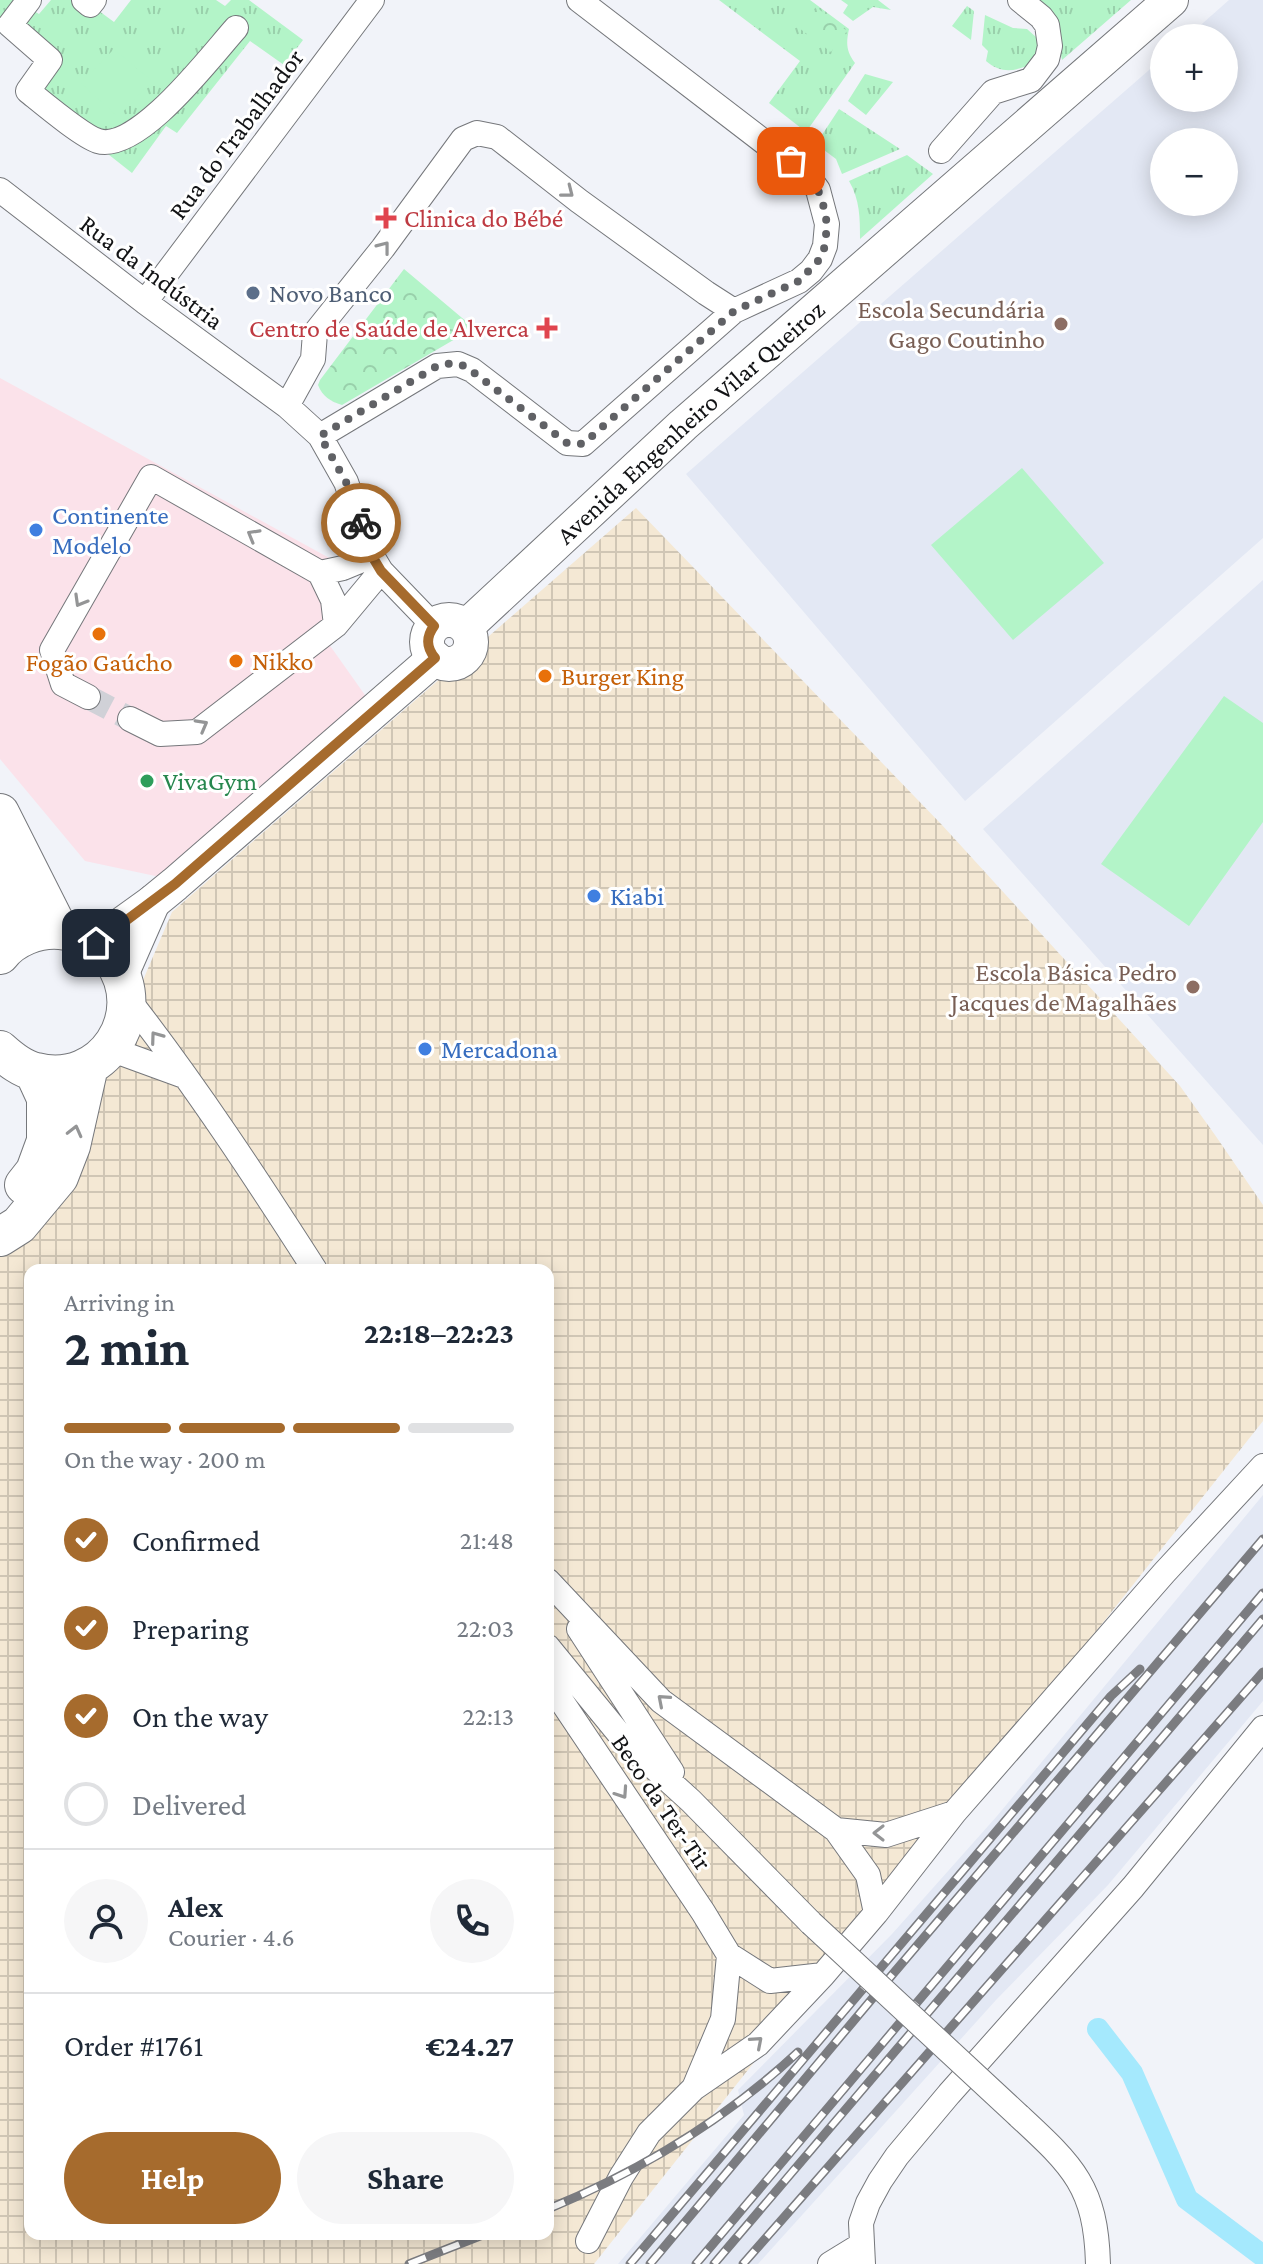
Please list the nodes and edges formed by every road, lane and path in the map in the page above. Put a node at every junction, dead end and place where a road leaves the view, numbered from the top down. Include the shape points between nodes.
1 (29, 0) edge
2 (84, 0) edge
3 (94, 0) edge
4 (372, 0) edge
5 (579, 0) edge
6 (1020, 0) edge
7 (1171, 0) edge
8 (236, 28) dead end
9 (941, 151) dead end
10 (0, 190) edge
11 (145, 302) junction
12 (734, 311) junction
13 (287, 406) junction
14 (320, 436) junction
15 (376, 564) junction
16 (320, 573) junction
17 (336, 625) junction
18 (445, 637) junction
19 (88, 697) tunnel mouth
20 (130, 719) tunnel mouth
21 (0, 813) edge
22 (0, 853) edge
23 (153, 902) junction
24 (59, 930) junction
25 (96, 943) junction
26 (4, 950) edge
27 (124, 987) junction
28 (0, 1050) edge
29 (100, 1058) junction
30 (34, 1072) junction
31 (184, 1076) junction
32 (0, 1210) edge
33 (0, 1237) edge
34 (311, 1264) edge
35 (1263, 1466) edge
36 (554, 1587) edge
37 (554, 1590) edge
38 (554, 1654) edge
39 (554, 1690) edge
40 (1263, 1728) edge
41 (691, 1801) junction
42 (954, 1813) junction
43 (836, 1830) junction
44 (876, 1913) junction
45 (729, 1955) junction
46 (823, 1975) junction
47 (694, 2088) junction
48 (588, 2241) dead end
49 (862, 2255) edge
50 (830, 2264) edge
51 (1098, 2264) edge

1 - 8 street via 10,25 50,60 28,91 93,140 108,144 158,115
2 - 3 street via 90,5
4 - 11 street, Rua do Trabalhador
5 - 12 street via 791,161 818,190 827,224 820,259 799,281
6 - 9 street via 1047,25 1047,59 1031,80 993,92
7 - 18 main road, Avenida Engenheiro Vilar Queiroz
10 - 11 street, Rua da Indústria
11 - 13 street, Rua da Indústria
13 -> 12 street via 313,359 315,333 463,139 477,133 497,137
12 - 14 street via 583,444 567,443 472,370 452,363 437,366
13 - 14 street, Rua da Indústria
14 - 15 street, Rua da Indústria via 346,482
15 - 16 street
15 - 17 street
15 - 18 street, Rua da Indústria
16 - 17 street via 333,600
16 -> 19 street via 151,477 52,650 63,684
20 -> 17 street via 160,734 197,732
18 - 23 main road, Avenida Engenheiro Vilar Queiroz
21 - 24 main road
22 - 26 main road via 12,895
23 - 25 main road, Avenida Engenheiro Vilar Queiroz
23 - 27 main road, Avenida Engenheiro Vilar Queiroz
24 - 25 main road
24 - 26 main road via 31,934
25 - 27 main road via 108,953
27 - 29 main road via 126,1017 120,1034
31 -> 27 street
28 - 30 main road
29 - 30 main road via 71,1073
29 - 31 street
33 -> 29 main road via 19,1225 59,1177
30 - 32 main road via 46,1098 46,1141 35,1171
31 - 34 street
35 - 42 street
43 -> 36 street via 661,1701
37 - 41 street
38 - 41 street via 625,1741
39 -> 45 street, Beco da Ter-Tir
40 - 49 street via 1133,1887 897,2156 868,2203 861,2223
41 - 51 street, bridge via 811,1923 1067,2162 1093,2213
42 -> 43 street via 886,1835
42 - 44 street
43 - 44 street via 868,1875
44 - 46 street
45 - 46 street, Beco da Ter-Tir via 770,1981
45 - 47 street via 723,2019
47 -> 46 street via 758,2044
47 - 48 street via 649,2133
49 - 50 street

